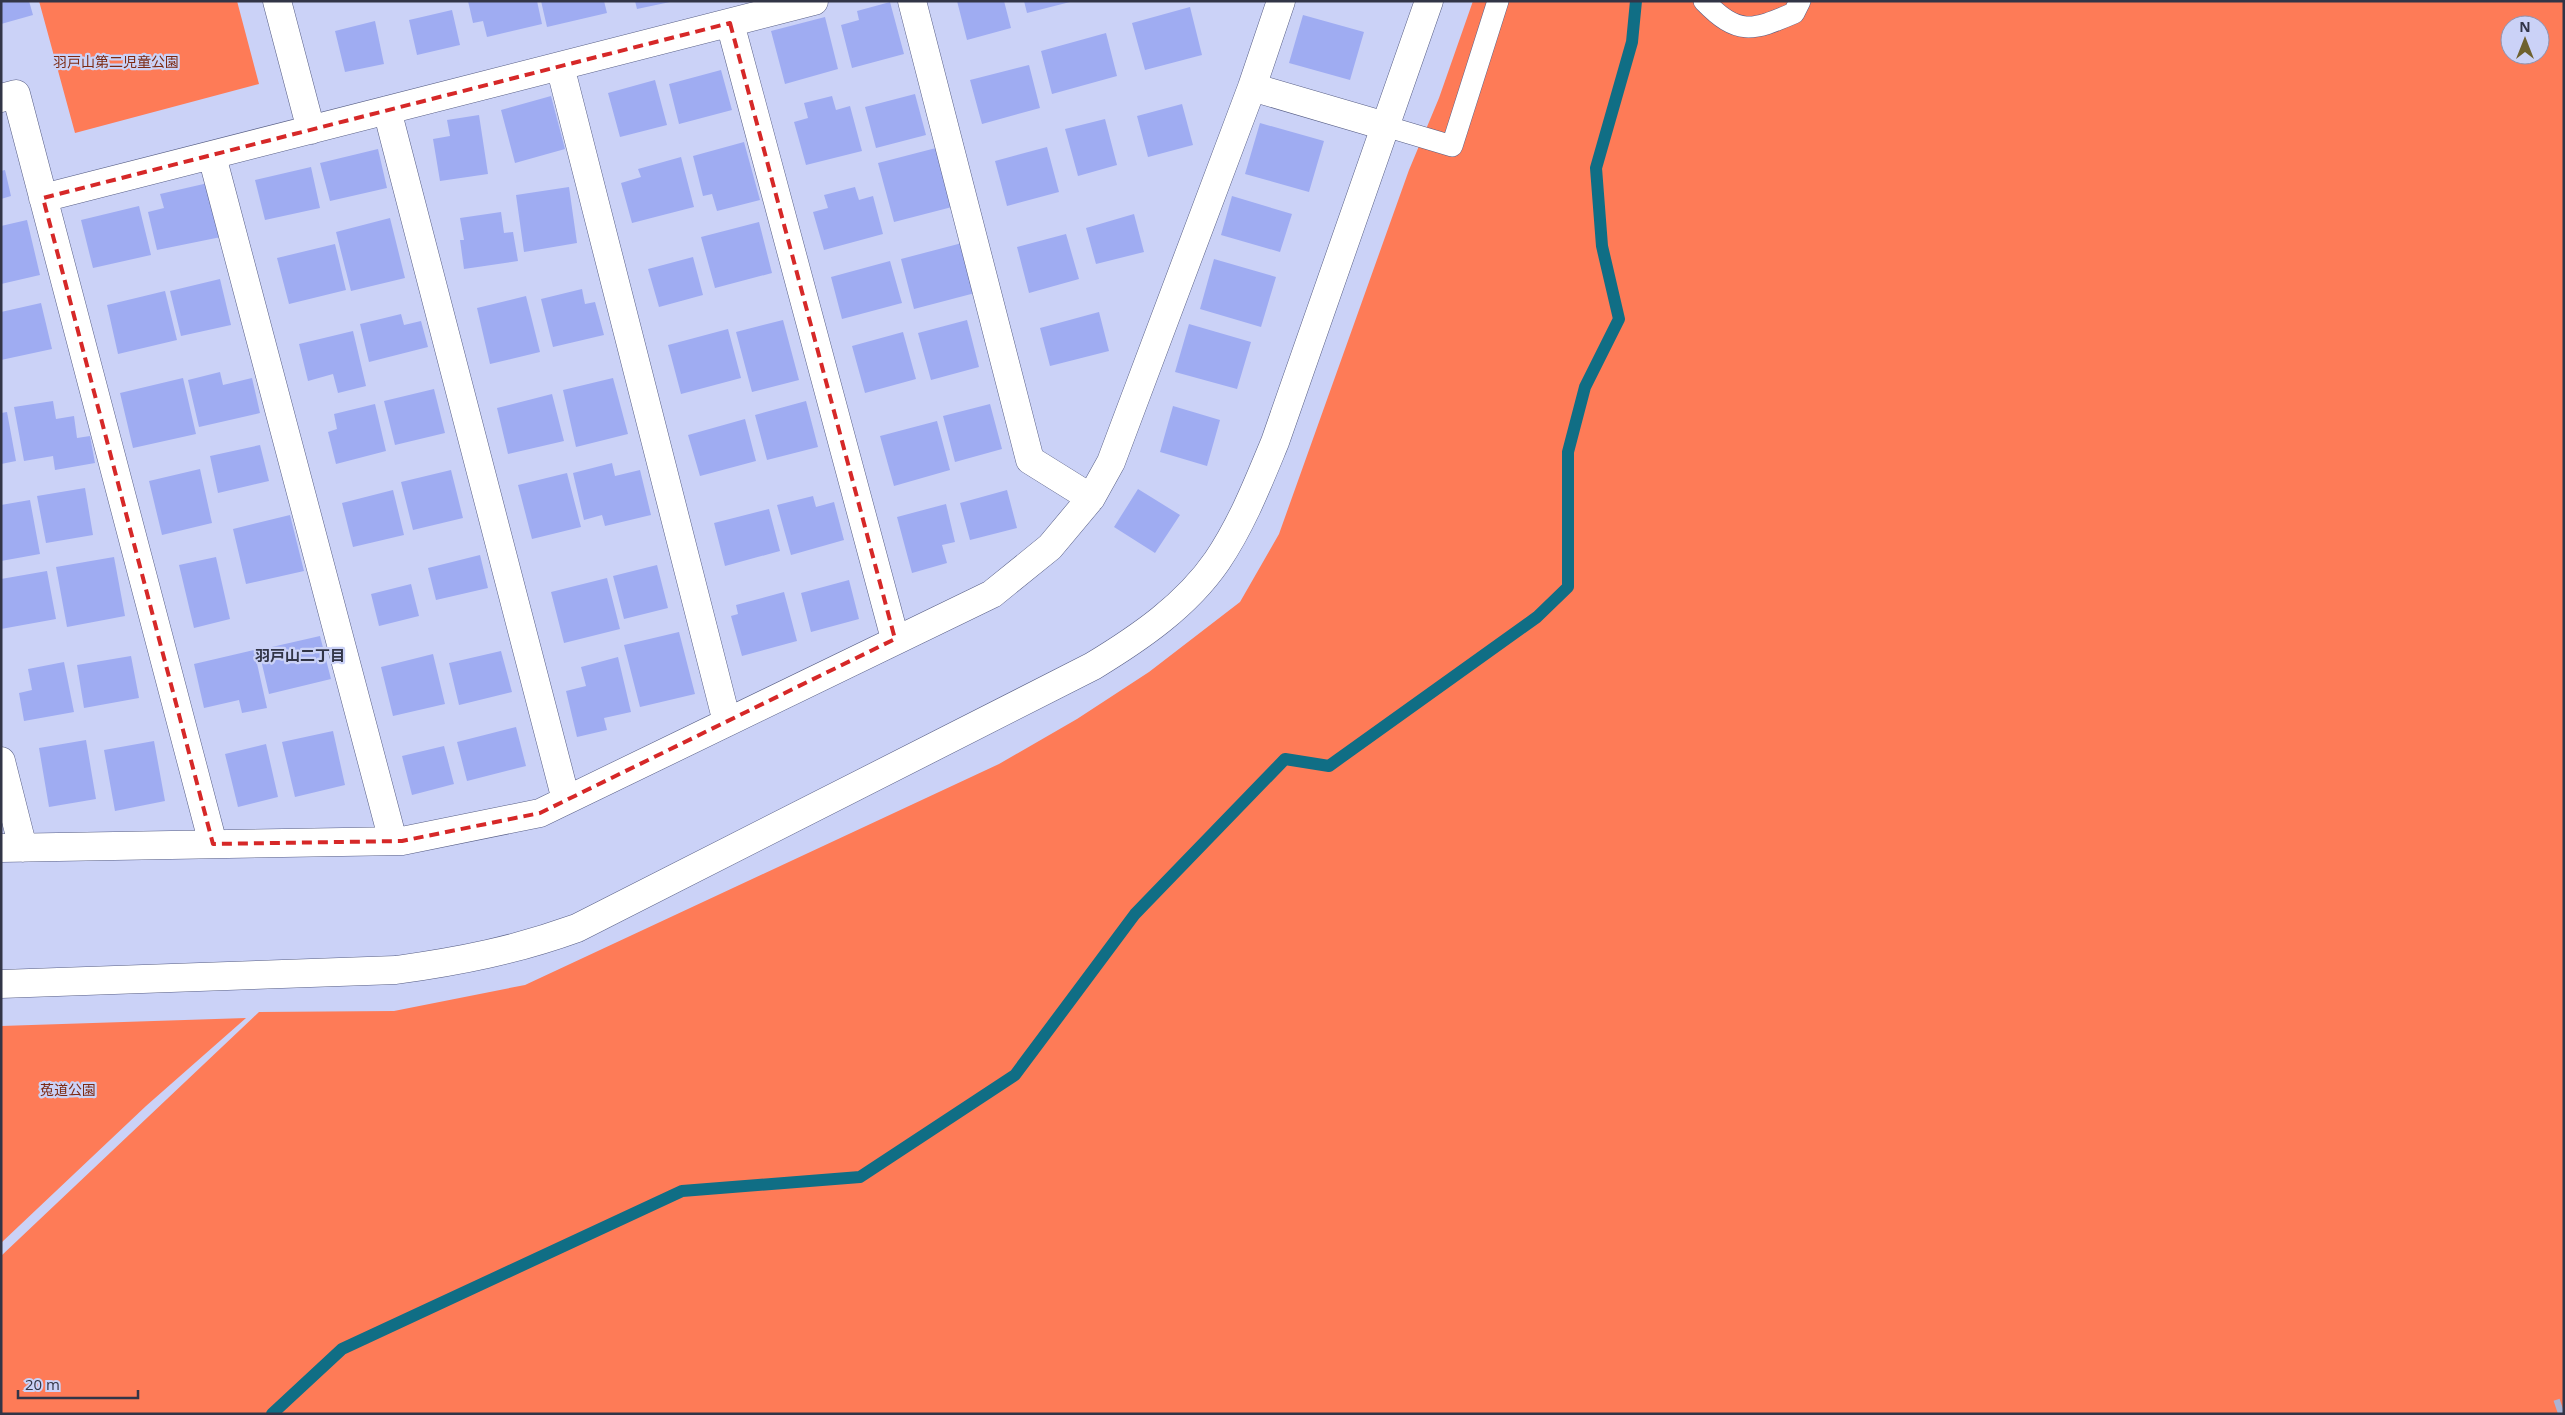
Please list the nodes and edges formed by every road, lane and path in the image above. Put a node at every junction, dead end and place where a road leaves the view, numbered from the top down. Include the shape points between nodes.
1 (277, 1) edge
2 (814, 1) edge
3 (912, 1) edge
4 (1281, 1) edge
5 (1429, 1) edge
6 (1498, 1) edge
7 (1704, 1) edge
8 (1800, 1) edge
9 (730, 23) junction
10 (560, 66) junction
11 (1252, 87) junction
12 (1, 98) edge
13 (387, 110) junction
14 (1385, 126) junction
15 (311, 130) junction
16 (212, 156) junction
17 (43, 198) junction
18 (1091, 498) junction
19 (895, 639) junction
20 (727, 722) junction
21 (1, 761) edge
22 (566, 800) junction
23 (393, 841) junction
24 (213, 844) junction
25 (12, 848) edge
26 (1, 984) edge

1 - 15 street
2 - 9 street
3 - 18 street via 1030,460
4 - 11 street
5 - 14 street
6 - 14 lane via 1452,146
7 - 8 lane via 1717,15 1740,28 1764,26 1794,13
9 - 10 street
9 - 19 street
10 - 13 street
10 - 20 street
11 - 14 street
11 - 18 street via 1111,462
12 - 17 street via 16,94
13 - 15 street
13 - 22 street
14 - 26 street via 1275,442 1248,508 1216,562 1182,602 1136,640 1084,670 577,928 526,946 460,961 396,970
15 - 16 street
16 - 17 street
16 - 23 street
17 - 24 street
18 - 19 street via 1050,547 992,594
19 - 20 street
20 - 22 street
21 - 25 street
22 - 23 street via 540,813
23 - 24 street
24 - 25 street

